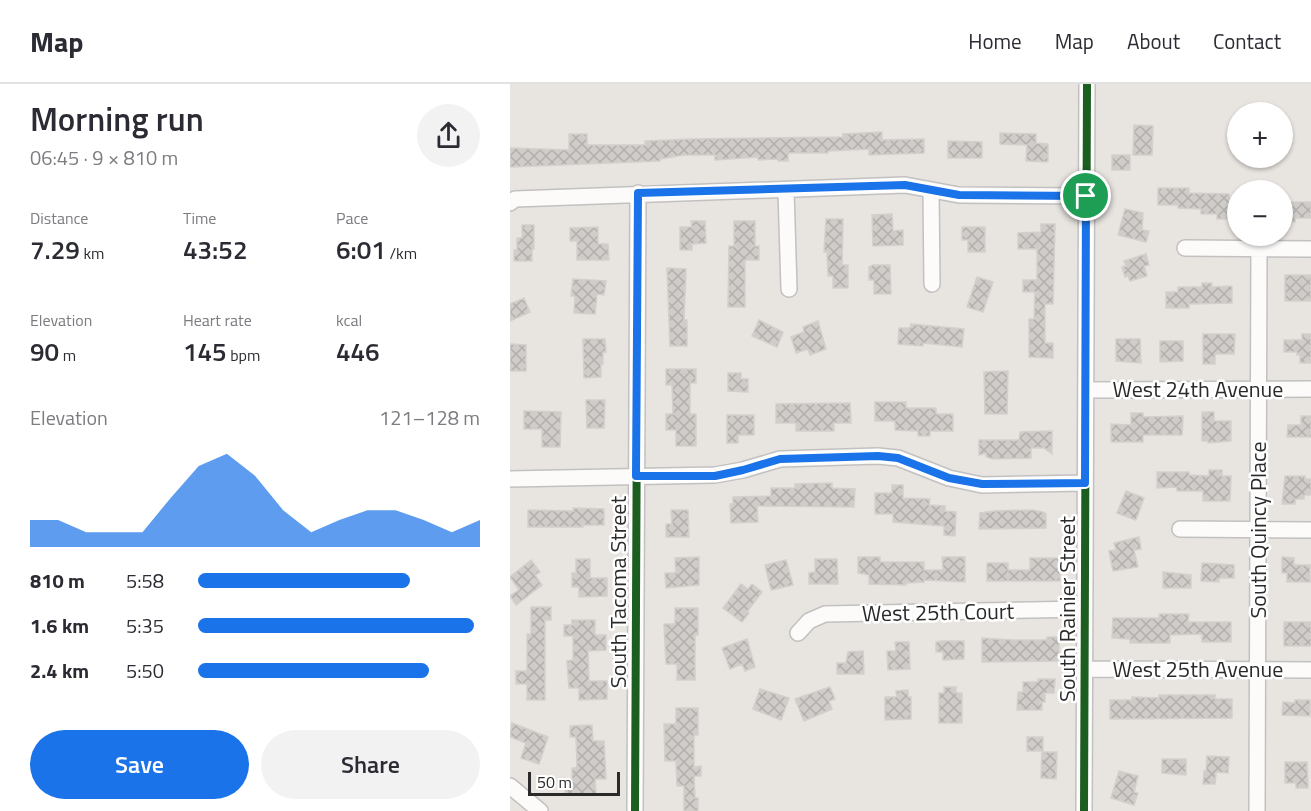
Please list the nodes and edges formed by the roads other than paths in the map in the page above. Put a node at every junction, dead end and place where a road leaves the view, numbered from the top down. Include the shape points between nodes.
1 (1087, 84) edge
2 (786, 189) junction
3 (931, 190) junction
4 (638, 193) junction
5 (1086, 196) junction
6 (510, 203) edge
7 (1185, 248) dead end
8 (1259, 248) junction
9 (1311, 249) edge
10 (932, 284) dead end
11 (789, 289) dead end
12 (1258, 389) junction
13 (1311, 389) edge
14 (1086, 390) junction
15 (636, 476) junction
16 (510, 479) edge
17 (1085, 483) junction
18 (1180, 529) dead end
19 (1258, 530) junction
20 (1311, 530) edge
21 (1085, 609) junction
22 (798, 633) dead end
23 (1085, 669) junction
24 (1257, 670) junction
25 (1311, 670) edge
26 (510, 786) edge
27 (540, 811) edge
28 (635, 811) edge
29 (1084, 811) edge
30 (1257, 811) edge

1 - 5 street, South Rainier Street
2 - 3 street via 905,185
2 - 4 street
2 - 11 street
3 - 5 street via 959,195
3 - 10 street
4 - 6 street via 515,199
4 - 15 street, South Tacoma Street
5 - 14 street, South Rainier Street
7 - 8 street
8 - 9 street
8 - 12 street, South Quincy Place
12 - 13 street, West 24th Avenue
12 - 14 street, West 24th Avenue
12 - 19 street, South Quincy Place
14 - 17 street, South Rainier Street
15 - 16 street
15 - 17 street via 715,476 780,459 878,456 915,463 966,483
15 - 28 street, South Tacoma Street
17 - 21 street, South Rainier Street
18 - 19 street
19 - 20 street
19 - 24 street, South Quincy Place
21 - 22 street, West 25th Court via 825,614 809,621
21 - 23 street, South Rainier Street
23 - 24 street, West 25th Avenue
23 - 29 street, South Rainier Street
24 - 25 street, West 25th Avenue
24 - 30 street, South Quincy Place
26 - 27 street

